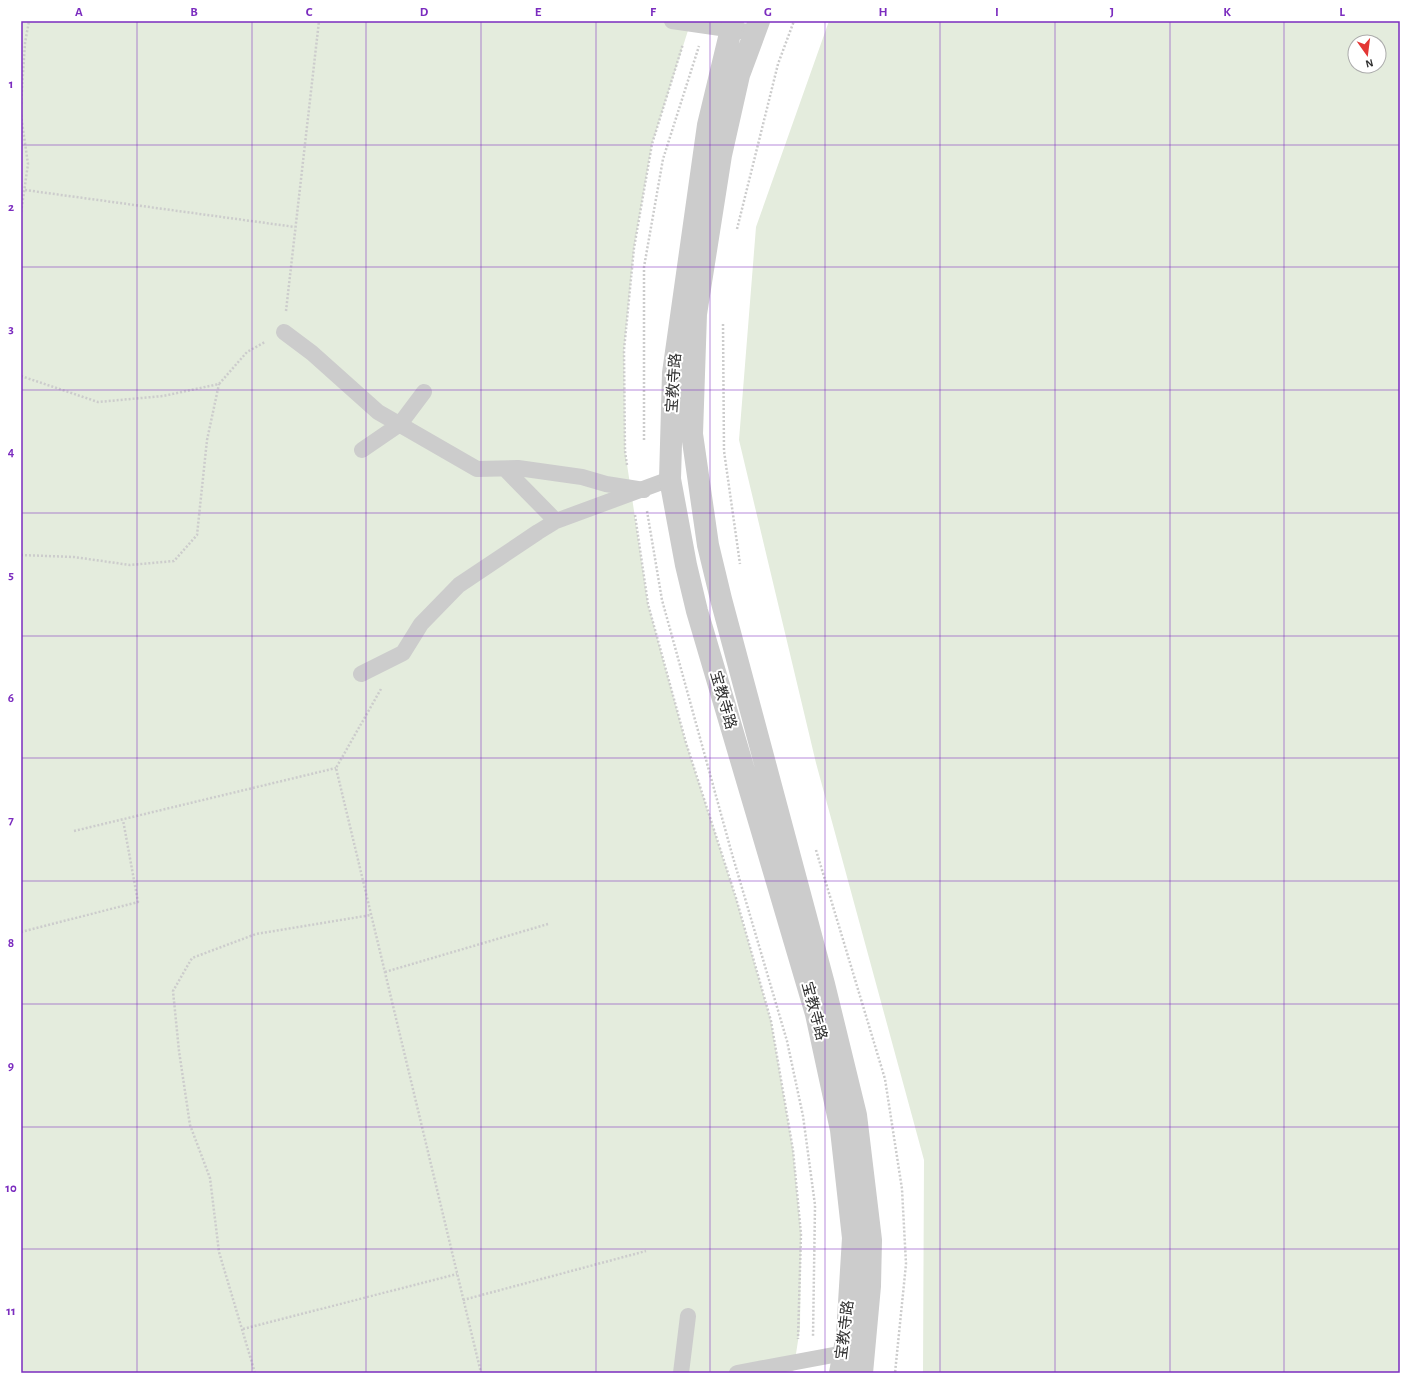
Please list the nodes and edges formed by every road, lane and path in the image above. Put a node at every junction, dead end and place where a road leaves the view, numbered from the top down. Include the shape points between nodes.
1 (29, 21) edge
2 (319, 21) edge
3 (672, 21) edge
4 (794, 21) edge
5 (732, 25) edge
6 (757, 27) edge
7 (21, 104) edge
8 (21, 115) edge
9 (24, 190) junction
10 (21, 213) edge
11 (295, 227) junction
12 (736, 233) dead end
13 (723, 318) dead end
14 (284, 332) junction
15 (21, 376) edge
16 (219, 384) junction
17 (424, 392) dead end
18 (400, 424) junction
19 (362, 450) dead end
20 (505, 469) junction
21 (670, 479) junction
22 (644, 490) junction
23 (556, 521) junction
24 (21, 555) edge
25 (741, 566) dead end
26 (361, 674) dead end
27 (383, 686) dead end
28 (336, 768) junction
29 (123, 820) junction
30 (74, 832) dead end
31 (814, 842) dead end
32 (371, 915) junction
33 (548, 924) dead end
34 (21, 932) edge
35 (385, 972) junction
36 (646, 1251) dead end
37 (457, 1274) junction
38 (463, 1300) junction
39 (688, 1316) dead end
40 (242, 1329) junction
41 (842, 1363) edge
42 (255, 1373) edge
43 (481, 1373) edge
44 (681, 1373) edge
45 (737, 1373) edge
46 (862, 1373) edge
47 (895, 1373) edge

1 - 7 path
2 - 11 path
3 - 5 lane
4 - 12 path via 778,64
5 - 6 lane
5 - 21 street, 宝教寺路 via 708,125 673,373
6 - 46 street, 宝教寺路 via 739,75 722,155 696,314 692,434 708,545 721,599 820,968 856,1115 871,1240 870,1286
8 - 9 path via 28,164
9 - 10 path
9 - 11 path
11 - 14 path
13 - 25 path via 724,451
14 - 16 path via 247,352
14 - 18 lane via 312,353 378,412
15 - 16 path via 98,402 163,396
16 - 24 path via 207,440 197,535 174,561 130,565 74,557
17 - 18 lane
18 - 19 lane
18 - 20 lane via 477,469
20 - 22 lane via 518,468 582,477
20 - 23 lane
21 - 22 lane
21 - 41 street, 宝教寺路 via 697,611 816,1014 842,1130 853,1238 847,1335
22 - 23 lane
23 - 26 lane via 459,585 421,624 403,653
27 - 28 path
28 - 29 path
28 - 32 path
29 - 30 path
29 - 34 path via 138,902
31 - 47 path via 885,1079 902,1189 906,1264
32 - 35 path
32 - 40 path via 256,934 192,958 173,991 190,1125 210,1178 219,1252
33 - 35 path
35 - 37 path
36 - 38 path
37 - 38 path
37 - 40 path
38 - 43 path
39 - 44 lane
40 - 42 path
41 - 45 lane

